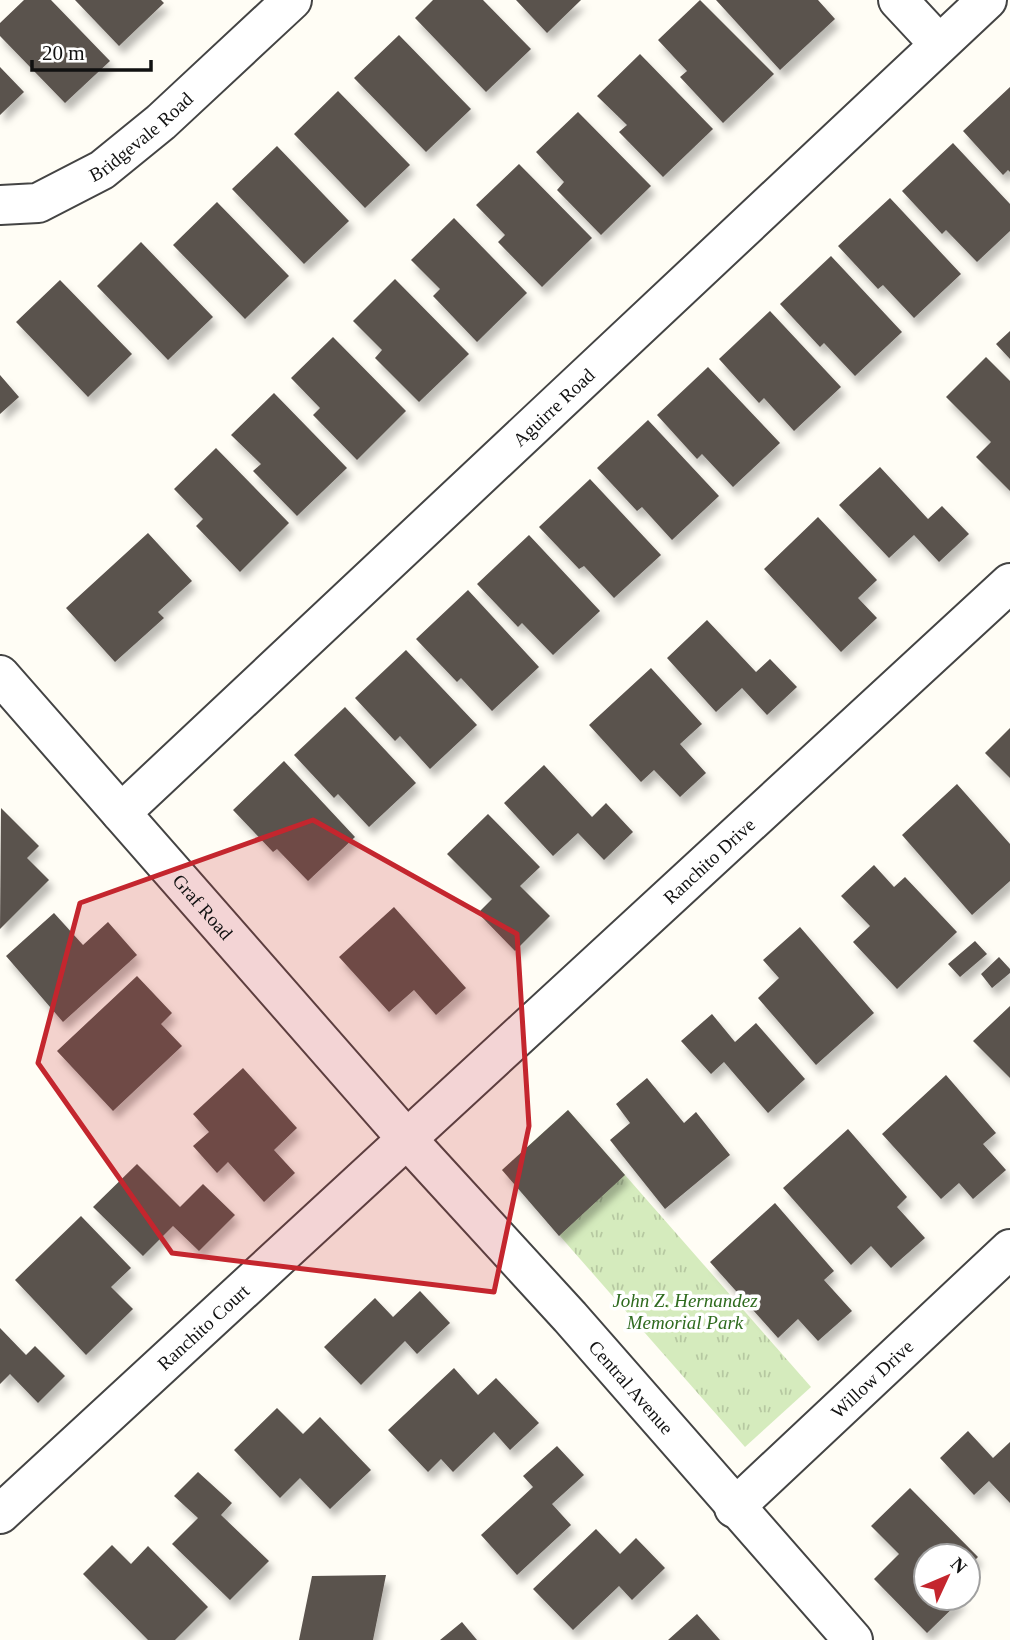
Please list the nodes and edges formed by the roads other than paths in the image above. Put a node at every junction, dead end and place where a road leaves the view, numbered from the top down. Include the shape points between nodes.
1 (292, 0) edge
2 (898, 0) edge
3 (987, 0) edge
4 (939, 44) junction
5 (0, 205) edge
6 (1010, 583) edge
7 (0, 675) edge
8 (121, 813) junction
9 (406, 1138) junction
10 (1010, 1249) edge
11 (734, 1508) junction
12 (0, 1514) edge
13 (853, 1640) edge

1 - 5 street, Bridgevale Road via 103,170 38,203
2 - 4 street
3 - 4 street, Aguirre Road
4 - 8 street, Aguirre Road
6 - 9 street, Ranchito Drive
7 - 8 street, Graf Road
8 - 9 street, Graf Road
9 - 11 street, Central Avenue via 570,1317
9 - 12 street, Ranchito Court
10 - 11 street, Willow Drive
11 - 13 street, Central Avenue

